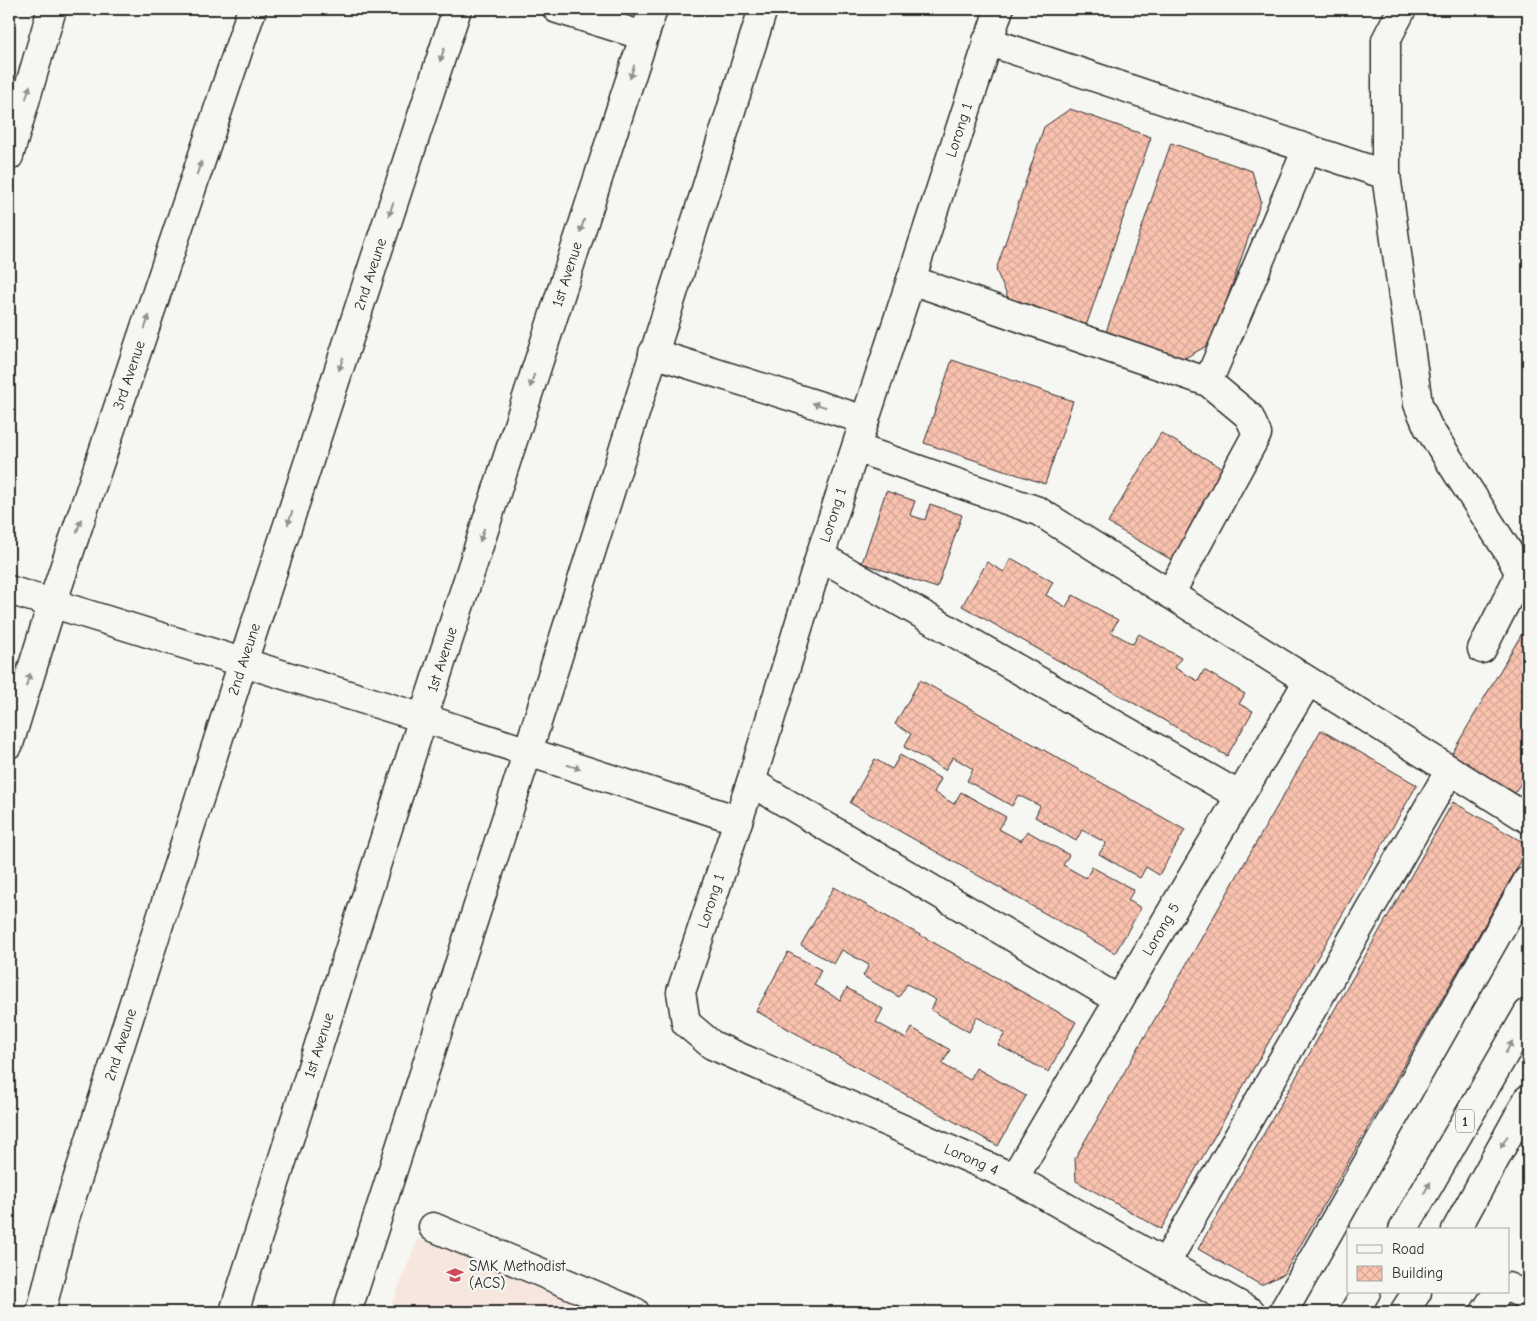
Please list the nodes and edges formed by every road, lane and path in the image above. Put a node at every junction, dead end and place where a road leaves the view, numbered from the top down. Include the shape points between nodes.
1 (52, 9) edge
2 (252, 9) edge
3 (457, 9) edge
4 (557, 9) edge
5 (653, 9) edge
6 (763, 9) edge
7 (999, 9) edge
8 (1402, 9) edge
9 (644, 36) junction
10 (987, 41) junction
11 (1306, 149) junction
12 (9, 156) edge
13 (1386, 175) junction
14 (911, 280) junction
15 (653, 354) junction
16 (1208, 382) junction
17 (865, 420) junction
18 (856, 448) junction
19 (820, 556) junction
20 (9, 590) edge
21 (1170, 594) junction
22 (52, 604) junction
23 (1482, 649) dead end
24 (243, 662) junction
25 (1308, 681) junction
26 (422, 718) junction
27 (9, 744) edge
28 (528, 751) junction
29 (1450, 770) junction
30 (751, 782) junction
31 (1240, 796) junction
32 (1528, 818) edge
33 (738, 820) junction
34 (1528, 880) edge
35 (1119, 1000) junction
36 (1528, 1013) edge
37 (686, 1023) joint
38 (1528, 1099) edge
39 (1014, 1178) junction
40 (433, 1227) dead end
41 (1403, 1228) edge
42 (1457, 1228) edge
43 (1165, 1264) junction
44 (1510, 1288) edge
45 (1365, 1294) edge
46 (1416, 1294) edge
47 (1497, 1294) edge
48 (1528, 1297) edge
49 (41, 1312) edge
50 (234, 1312) edge
51 (347, 1312) edge
52 (635, 1312) edge
53 (1251, 1312) edge
54 (1283, 1312) edge
55 (1354, 1312) edge
56 (1404, 1312) edge
57 (1485, 1312) edge

12 -> 1 main road
22 -> 2 main road, 3rd Avenue
3 -> 24 main road, 2nd Aveune
4 - 9 main road
5 - 9 main road, 1st Avenue
6 - 15 main road
7 - 10 main road, Lorong 1
8 - 13 main road via 1386,40
9 -> 26 main road, 1st Avenue
10 - 11 main road
10 - 14 main road, Lorong 1
11 - 13 main road
11 - 16 main road
13 - 23 main road via 1418,404 1428,427 1519,572
14 - 16 main road
14 - 17 main road, Lorong 1
17 -> 15 main road
15 - 28 main road
16 - 21 main road via 1249,416 1258,434
17 - 18 main road, Lorong 1
18 - 19 main road, Lorong 1
18 - 21 main road via 1038,511
19 - 30 main road, Lorong 1
19 - 31 main road
20 - 22 main road
21 - 25 main road
22 - 24 main road
27 -> 22 main road, 3rd Avenue
24 - 26 main road
24 - 49 main road, 2nd Aveune via 63,1224
25 - 29 main road
25 - 31 main road, Lorong 5
26 - 28 main road
26 - 50 main road, 1st Avenue
28 -> 33 main road
28 - 51 main road
29 - 32 main road
29 - 43 main road
30 - 33 main road, Lorong 1
30 - 35 main road
31 - 35 main road, Lorong 5
33 - 37 main road, Lorong 1 via 681,992
34 - 54 main road
35 - 39 main road, Lorong 5
41 -> 36 main road, 1
37 - 39 main road, Lorong 4 via 712,1044
38 -> 42 main road
39 - 43 main road, Lorong 4
40 - 52 main road
43 - 53 main road, Lorong 4
44 - 48 main road
45 - 55 main road
46 - 56 main road
47 - 57 main road

